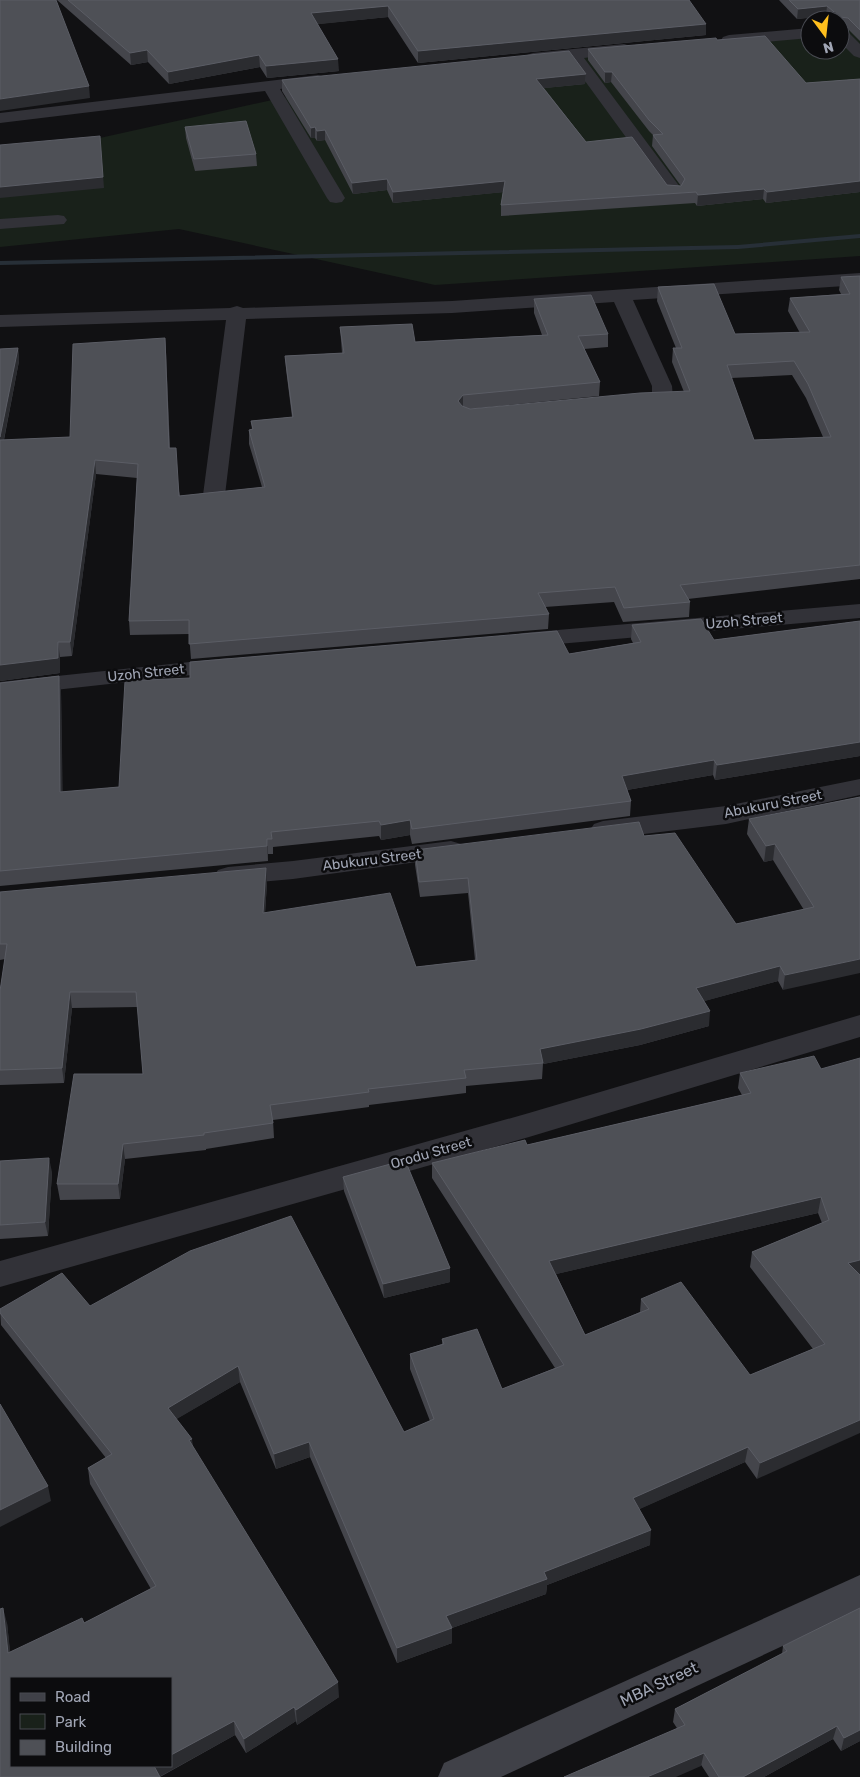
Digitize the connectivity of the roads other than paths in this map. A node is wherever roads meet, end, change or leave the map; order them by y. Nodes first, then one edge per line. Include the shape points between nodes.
1 (800, 34) edge
2 (850, 39) edge
3 (711, 41) edge
4 (642, 48) edge
5 (860, 53) edge
6 (573, 54) junction
7 (514, 60) edge
8 (338, 78) edge
9 (270, 85) junction
10 (0, 118) edge
11 (674, 191) edge
12 (336, 198) dead end
13 (58, 220) dead end
14 (0, 224) edge
15 (860, 278) edge
16 (621, 296) junction
17 (237, 312) junction
18 (0, 321) edge
19 (613, 403) edge
20 (214, 495) edge
21 (860, 611) edge
22 (501, 642) edge
23 (246, 664) edge
24 (0, 689) edge
25 (860, 787) edge
26 (578, 834) edge
27 (480, 846) edge
28 (205, 878) edge
29 (860, 1026) edge
30 (0, 1274) edge
31 (860, 1592) edge
32 (458, 1777) edge

1 - 3 street
2 - 5 street
4 - 6 street
6 - 7 street
6 - 11 street
8 - 9 street
9 - 10 street
9 - 12 street
13 - 14 street
15 - 16 street
16 - 17 street via 452,307
16 - 19 street via 662,386 663,398
17 - 18 street
17 - 20 street
21 - 22 street, Uzoh Street
23 - 24 street, Uzoh Street
25 - 26 street, Abukuru Street via 726,815
27 - 28 street, Abukuru Street
29 - 30 street, Orodu Street via 529,1125
31 - 32 street, MBA Street

